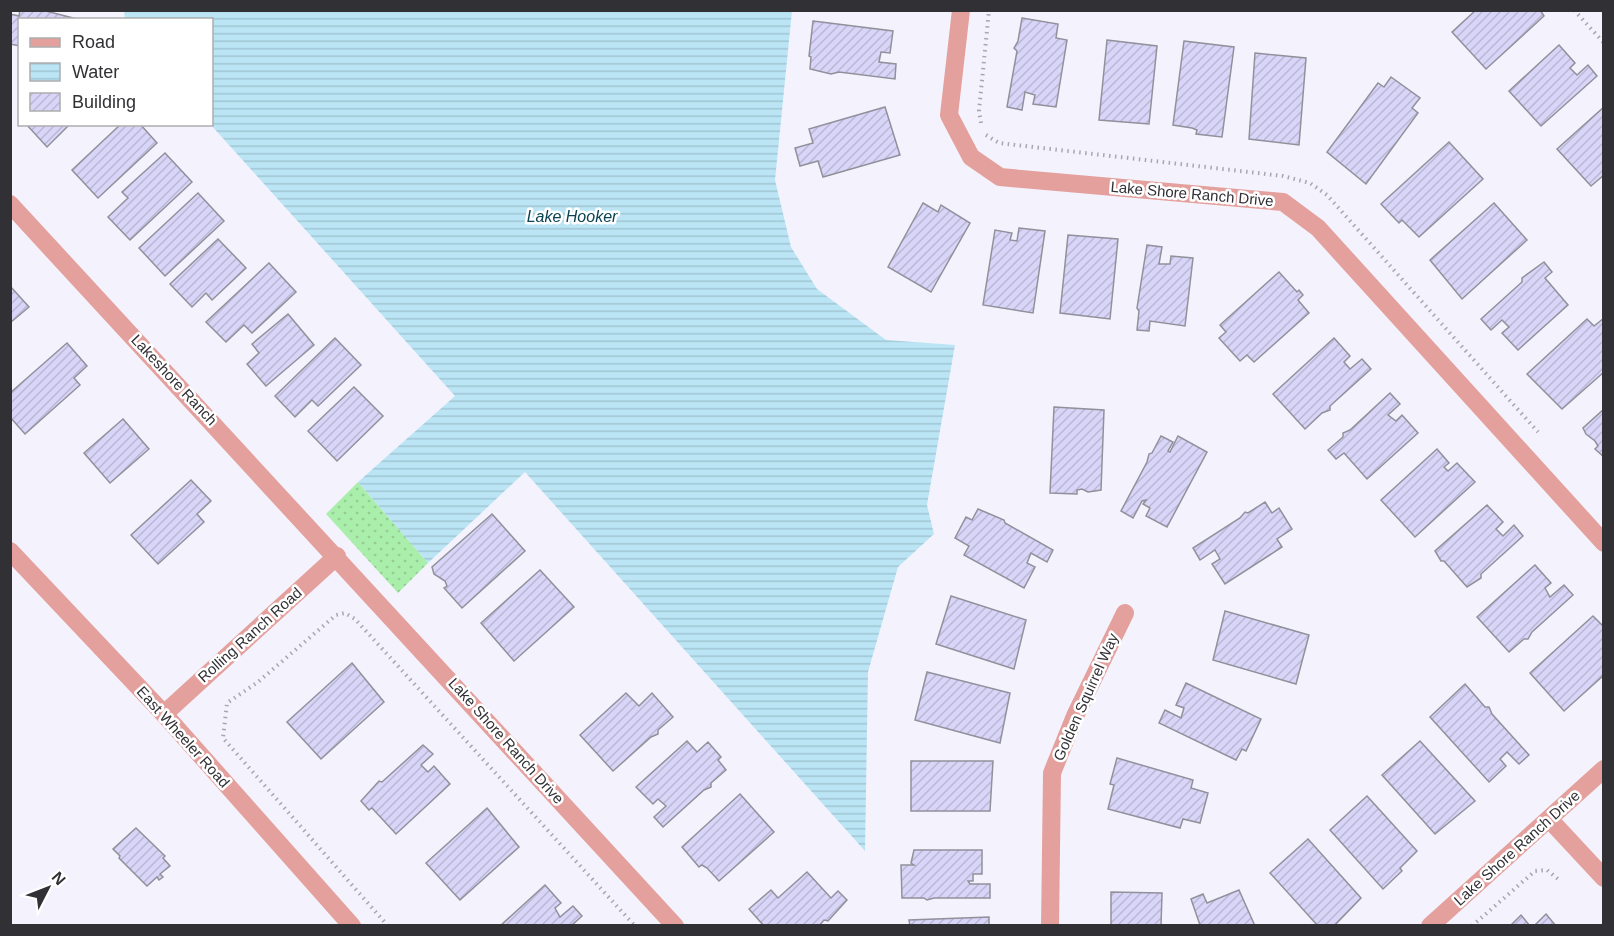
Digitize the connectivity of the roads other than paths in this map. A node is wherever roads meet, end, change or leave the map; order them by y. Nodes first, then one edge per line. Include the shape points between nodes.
1 (961, 10) edge
2 (10, 204) edge
3 (1604, 543) edge
4 (10, 551) edge
5 (337, 556) junction
6 (1125, 613) dead end
7 (164, 714) junction
8 (1604, 769) edge
9 (1550, 820) junction
10 (1604, 878) edge
11 (352, 926) edge
12 (675, 926) edge
13 (1050, 926) edge
14 (1430, 926) edge

1 - 3 street, Lake Shore Ranch Drive via 949,115 971,157 1000,177 1283,202 1318,228
2 - 5 street, Lakeshore Ranch
4 - 7 street, East Wheeler Road
5 - 7 street, Rolling Ranch Road
5 - 12 street, Lake Shore Ranch Drive
6 - 13 street, Golden Squirrel Way via 1052,773
7 - 11 street, East Wheeler Road
8 - 9 street, Lake Shore Ranch Drive
9 - 10 street
9 - 14 street, Lake Shore Ranch Drive

